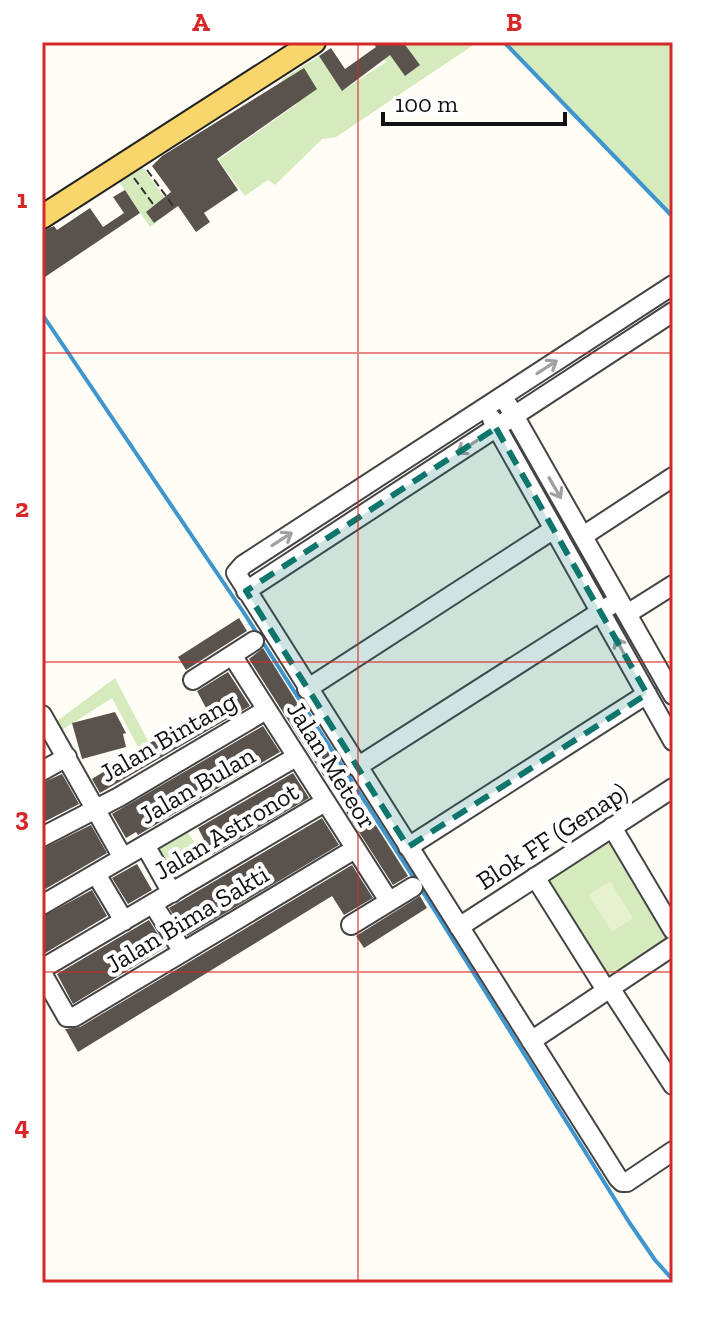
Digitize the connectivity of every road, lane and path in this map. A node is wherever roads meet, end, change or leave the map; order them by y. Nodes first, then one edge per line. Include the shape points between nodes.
1 (314, 42) edge
2 (131, 160) junction
3 (153, 204) dead end
4 (174, 207) dead end
5 (42, 217) edge
6 (671, 290) edge
7 (673, 312) edge
8 (503, 396) junction
9 (485, 407) junction
10 (514, 416) junction
11 (496, 428) junction
12 (673, 477) edge
13 (350, 495) junction
14 (362, 515) junction
15 (554, 529) junction
16 (583, 536) junction
17 (673, 585) edge
18 (246, 591) junction
19 (623, 607) junction
20 (600, 612) junction
21 (254, 641) dead end
22 (232, 655) junction
23 (193, 680) dead end
24 (307, 689) junction
25 (647, 694) junction
26 (673, 695) edge
27 (43, 708) edge
28 (266, 710) junction
29 (673, 741) edge
30 (67, 757) junction
31 (296, 757) junction
32 (357, 767) junction
33 (42, 771) edge
34 (673, 788) edge
35 (325, 802) junction
36 (96, 808) junction
37 (612, 827) junction
38 (42, 837) edge
39 (145, 845) junction
40 (408, 847) junction
41 (355, 849) junction
42 (123, 858) junction
43 (96, 874) junction
44 (535, 877) junction
45 (413, 887) dead end
46 (172, 893) junction
47 (389, 901) junction
48 (153, 904) junction
49 (42, 905) edge
50 (124, 921) junction
51 (351, 925) dead end
52 (459, 927) junction
53 (673, 930) edge
54 (673, 946) edge
55 (183, 952) junction
56 (608, 989) junction
57 (54, 995) joint
58 (531, 1041) junction
59 (667, 1061) edge
60 (673, 1085) edge
61 (673, 1151) edge

1 - 2 main road
2 - 3 path
2 - 4 path
2 - 5 main road
8 -> 6 street
7 - 10 street
8 - 9 street
8 - 10 street
9 - 11 street
9 - 13 street
10 - 11 street
10 -> 16 street
11 -> 14 street
11 - 15 street
12 - 16 street
13 - 14 street
18 -> 13 street via 236,575 238,568
14 - 18 street
15 - 20 street
15 - 24 street
16 - 19 street
17 - 19 street
18 - 24 street
19 - 20 street
19 - 26 street
25 -> 20 street
20 - 32 street
21 - 22 street
22 - 23 street
22 - 28 street, Jalan Meteor
24 - 32 street
25 - 29 street
25 - 40 street
27 - 30 street
28 - 31 street, Jalan Meteor
28 - 36 street, Jalan Bintang
30 - 33 street
30 - 36 street
31 - 35 street, Jalan Meteor
31 - 39 street, Jalan Bulan
32 - 40 street
34 - 37 street, Blok FF (Genap)
35 - 41 street, Jalan Meteor
35 - 46 street, Jalan Astronot
36 - 38 street, Jalan Bintang
36 - 42 street
37 - 44 street, Blok FF (Genap)
37 - 53 street
39 - 42 street, Jalan Bulan
39 - 46 street
40 - 52 street
41 - 47 street, Jalan Meteor
41 - 55 street, Jalan Bima Sakti
42 - 43 street, Jalan Bulan
43 - 49 street, Jalan Bulan
43 - 50 street
44 - 52 street, Blok FF (Genap)
44 - 56 street
45 - 47 street
46 - 48 street, Jalan Astronot
47 - 51 street
48 - 50 street, Jalan Astronot
48 - 55 street
50 - 57 street, Jalan Astronot via 44,968
52 - 58 street
54 - 56 street
55 - 57 street, Jalan Bima Sakti via 70,1018
56 - 58 street
56 - 59 street
58 - 61 street via 621,1181
59 - 60 street

